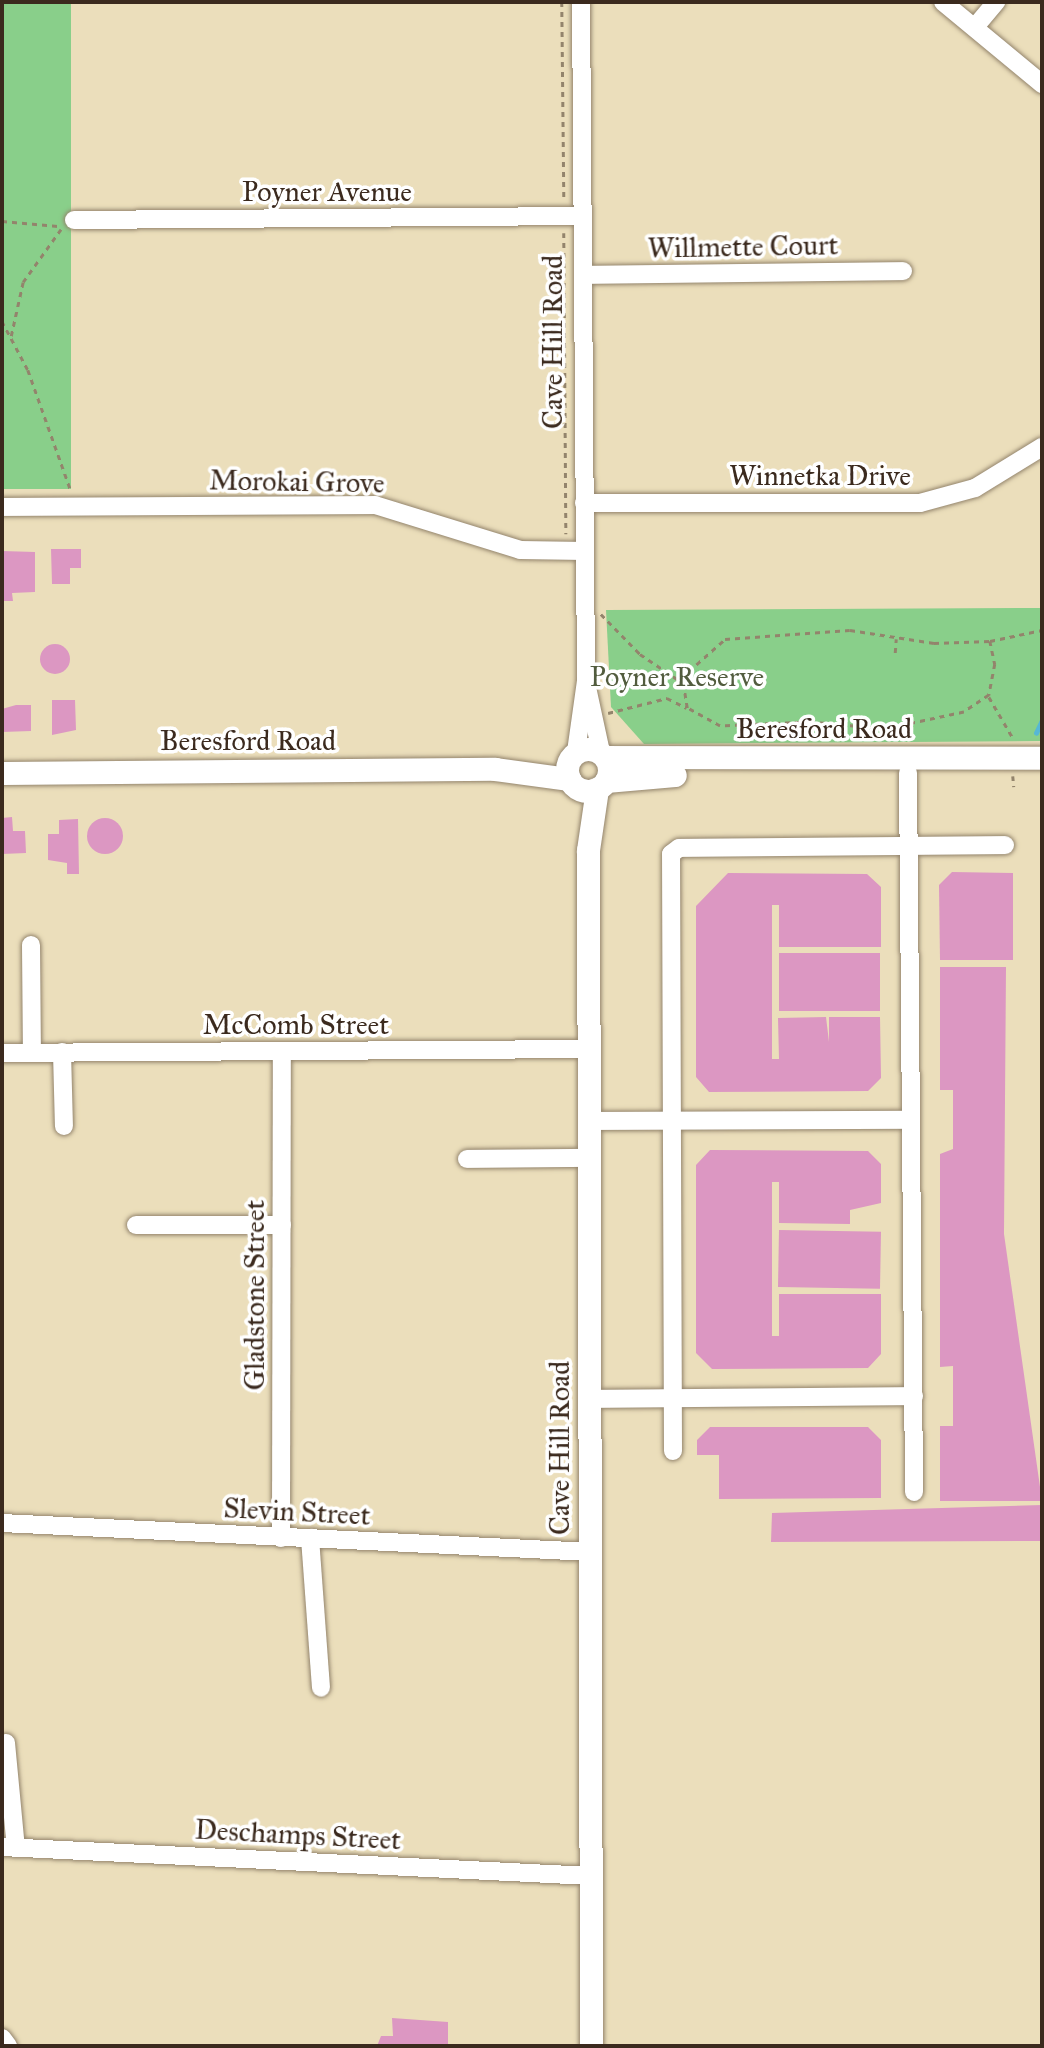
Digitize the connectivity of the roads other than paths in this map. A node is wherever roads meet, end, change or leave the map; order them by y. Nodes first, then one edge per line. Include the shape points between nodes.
1 (581, 2) edge
2 (943, 2) edge
3 (996, 2) edge
4 (975, 27) junction
5 (1042, 84) edge
6 (573, 216) junction
7 (69, 223) road end
8 (903, 271) dead end
9 (584, 275) junction
10 (1042, 447) edge
11 (584, 503) junction
12 (2, 507) edge
13 (584, 551) junction
14 (586, 681) junction
15 (603, 754) junction
16 (1042, 758) edge
17 (572, 768) junction
18 (2, 773) edge
19 (908, 773) junction
20 (1042, 773) edge
21 (602, 785) junction
22 (1004, 845) dead end
23 (909, 847) junction
24 (588, 850) junction
25 (31, 945) dead end
26 (590, 1049) junction
27 (62, 1052) junction
28 (282, 1052) junction
29 (2, 1053) edge
30 (32, 1053) junction
31 (911, 1120) junction
32 (590, 1121) junction
33 (670, 1121) junction
34 (64, 1126) dead end
35 (589, 1158) junction
36 (467, 1159) dead end
37 (136, 1225) dead end
38 (282, 1225) junction
39 (914, 1396) junction
40 (672, 1397) junction
41 (590, 1399) junction
42 (673, 1451) dead end
43 (914, 1492) dead end
44 (2, 1523) edge
45 (281, 1538) junction
46 (310, 1538) junction
47 (590, 1552) junction
48 (321, 1688) dead end
49 (6, 1743) dead end
50 (9, 1848) edge
51 (591, 1875) junction
52 (2, 2038) edge
53 (8, 2046) edge
54 (591, 2046) edge

1 - 6 street, Cave Hill Road
2 - 4 street
3 - 4 street
4 - 5 street
6 - 7 street, Poyner Avenue
6 - 9 street, Cave Hill Road
8 - 9 street, Willmette Court
9 - 11 street, Cave Hill Road
10 - 11 street, Winnetka Drive via 975,488 920,503
11 - 13 street, Cave Hill Road
12 - 13 street, Morokai Grove via 375,505 520,550
13 - 14 street, Cave Hill Road
14 - 15 street, Cave Hill Road
14 - 17 street, Cave Hill Road
15 - 16 main road, Beresford Road
15 - 17 main road, Beresford Road
15 - 21 main road, Cave Hill Road
17 - 18 main road, Beresford Road
17 - 21 main road, Beresford Road
17 - 24 main road, Cave Hill Road
19 - 20 main road, Beresford Road
19 - 21 main road, Beresford Road
19 - 23 street
21 - 24 main road, Cave Hill Road
22 - 23 street
23 - 31 street
23 - 33 street via 679,848 671,854
24 - 26 main road, Cave Hill Road
25 - 30 street
26 - 28 street, McComb Street
26 - 32 main road, Cave Hill Road
27 - 28 street, McComb Street
27 - 30 street, McComb Street
27 - 34 street
28 - 38 street, Gladstone Street
29 - 30 street, McComb Street
31 - 33 street
31 - 39 street
32 - 33 street
32 - 35 main road, Cave Hill Road
33 - 40 street
35 - 36 street
35 - 41 main road, Cave Hill Road
37 - 38 street
38 - 45 street, Gladstone Street
39 - 40 street
39 - 43 street
40 - 41 street
40 - 42 street
41 - 47 main road, Cave Hill Road
44 - 45 street, Slevin Street
45 - 46 street, Slevin Street
46 - 47 street, Slevin Street
46 - 48 street
47 - 51 main road, Cave Hill Road
49 - 50 street
50 - 51 street, Deschamps Street
51 - 54 main road, Cave Hill Road
52 - 53 street

